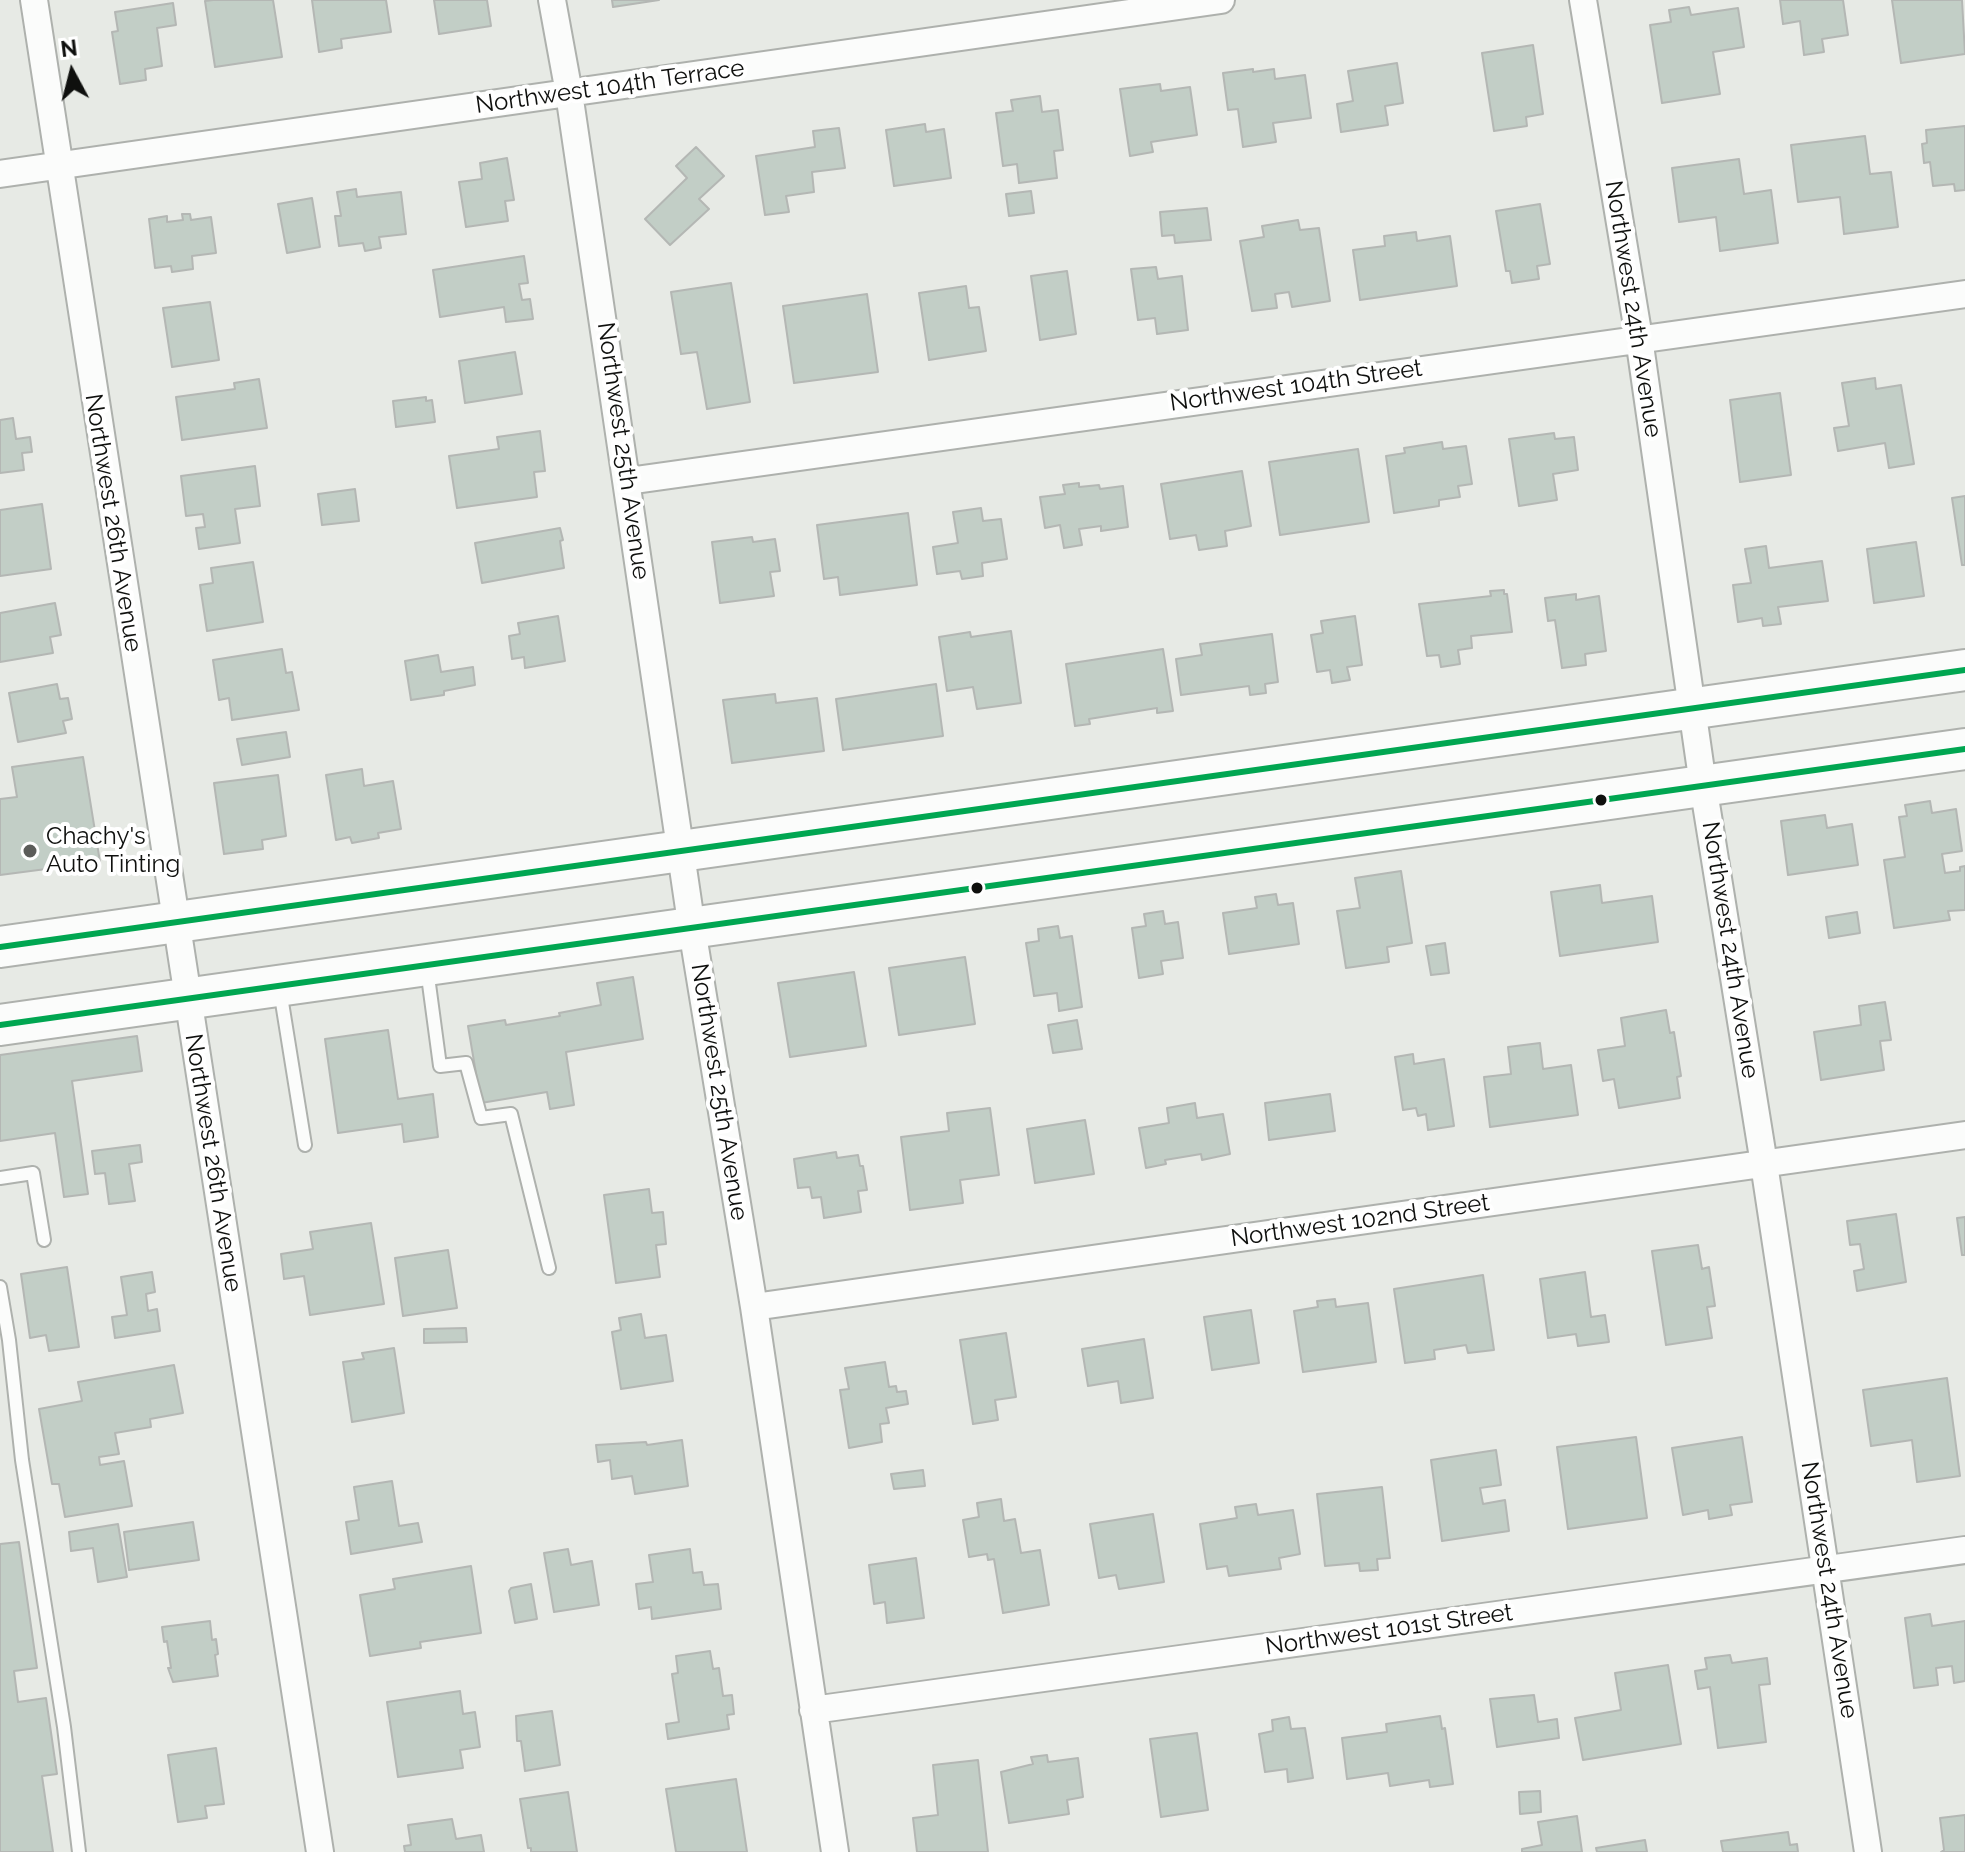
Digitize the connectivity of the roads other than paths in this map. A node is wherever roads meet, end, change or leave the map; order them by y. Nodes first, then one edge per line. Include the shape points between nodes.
1 (34, 0) edge
2 (552, 0) edge
3 (1221, 0) edge
4 (1583, 0) edge
5 (569, 93) junction
6 (58, 166) junction
7 (0, 174) edge
8 (1965, 294) edge
9 (1639, 338) junction
10 (628, 481) junction
11 (1965, 670) edge
12 (1693, 708) junction
13 (1965, 749) edge
14 (1703, 785) junction
15 (680, 849) junction
16 (175, 921) junction
17 (692, 929) junction
18 (0, 947) edge
19 (426, 966) junction
20 (279, 986) junction
21 (187, 999) junction
22 (0, 1025) edge
23 (1965, 1135) edge
24 (305, 1145) dead end
25 (1764, 1164) junction
26 (0, 1178) edge
27 (44, 1240) dead end
28 (549, 1268) dead end
29 (0, 1287) edge
30 (754, 1307) junction
31 (1965, 1550) edge
32 (1825, 1570) junction
33 (813, 1710) junction
34 (79, 1852) edge
35 (320, 1852) edge
36 (835, 1852) edge
37 (1868, 1852) edge

1 - 6 street, Northwest 26th Avenue
2 - 5 street, Northwest 25th Avenue
3 - 5 street, Northwest 104th Terrace
4 - 9 street, Northwest 24th Avenue
5 - 6 street, Northwest 104th Terrace
5 - 10 street, Northwest 25th Avenue
6 - 7 street, Northwest 104th Terrace
6 - 16 street, Northwest 26th Avenue
8 - 9 street, Northwest 104th Street
9 - 10 street, Northwest 104th Street
9 - 12 street, Northwest 24th Avenue
10 - 15 street, Northwest 25th Avenue
11 - 12 main road
12 - 14 street, Northwest 24th Avenue
12 - 15 main road
13 - 14 main road
14 - 17 main road
14 - 25 street, Northwest 24th Avenue
15 - 16 main road
15 - 17 street, Northwest 25th Avenue
16 - 18 main road
16 - 21 street, Northwest 26th Avenue
17 - 19 main road
17 - 30 street, Northwest 25th Avenue
19 - 20 main road
19 - 28 lane via 440,1066 466,1063 481,1118 511,1114
20 - 21 main road
20 - 24 lane
21 - 22 main road
21 - 35 street, Northwest 26th Avenue
23 - 25 street, Northwest 102nd Street
25 - 30 street, Northwest 102nd Street
25 - 32 street, Northwest 24th Avenue
26 - 27 lane via 33,1173
29 - 34 lane
30 - 33 street, Northwest 25th Avenue
31 - 32 street, Northwest 101st Street
32 - 33 street, Northwest 101st Street
32 - 37 street, Northwest 24th Avenue
33 - 36 street, Northwest 25th Avenue

